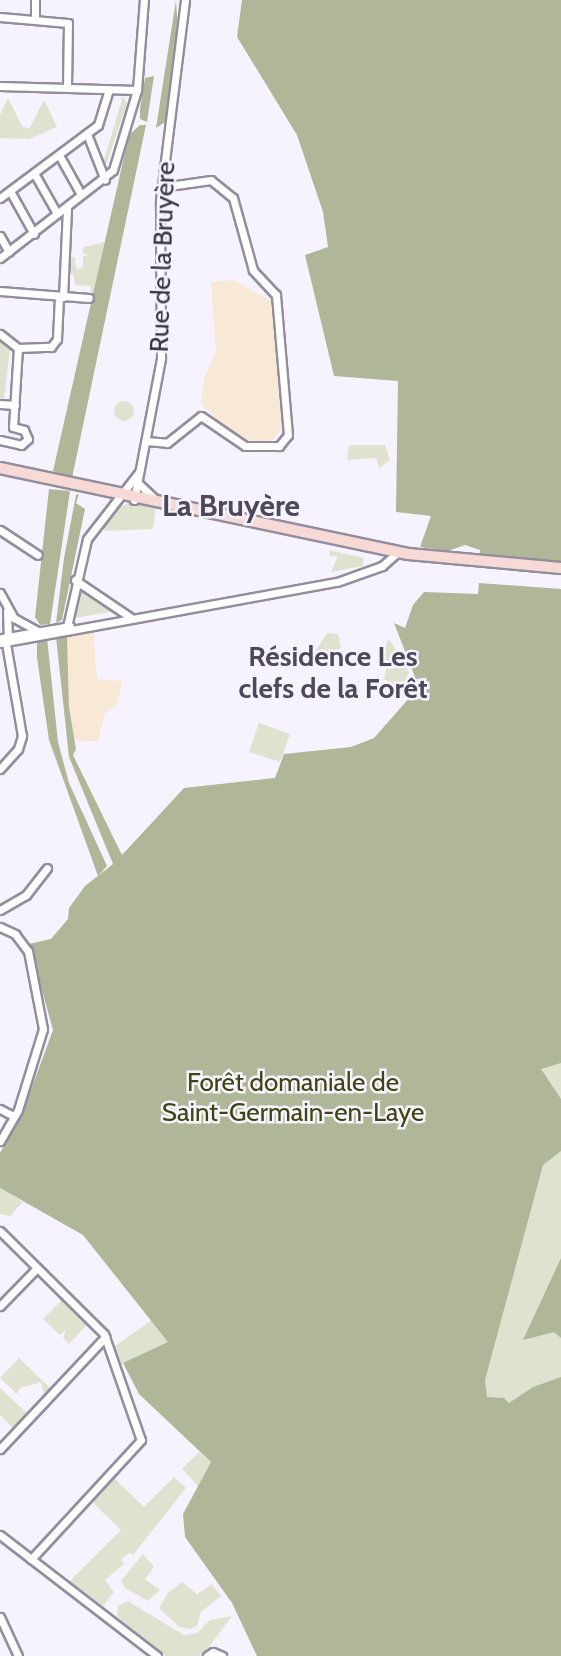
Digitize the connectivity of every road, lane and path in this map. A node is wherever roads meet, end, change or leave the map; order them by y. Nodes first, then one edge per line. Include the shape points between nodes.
1 (35, 0) edge
2 (144, 0) edge
3 (185, 0) edge
4 (0, 17) edge
5 (34, 19) junction
6 (0, 86) edge
7 (67, 88) junction
8 (109, 90) junction
9 (136, 90) junction
10 (87, 134) junction
11 (58, 155) junction
12 (34, 173) junction
13 (105, 180) junction
14 (161, 187) junction
15 (10, 191) junction
16 (79, 191) dead end
17 (0, 198) edge
18 (66, 209) junction
19 (55, 210) dead end
20 (34, 234) junction
21 (0, 236) edge
22 (9, 252) junction
23 (0, 258) edge
24 (0, 291) edge
25 (61, 296) junction
26 (89, 298) dead end
27 (0, 334) edge
28 (18, 348) junction
29 (0, 404) edge
30 (15, 405) junction
31 (13, 427) junction
32 (0, 440) edge
33 (146, 441) junction
34 (11, 443) junction
35 (0, 468) edge
36 (17, 471) junction
37 (137, 478) junction
38 (127, 496) junction
39 (156, 499) junction
40 (0, 530) edge
41 (38, 555) dead end
42 (394, 555) junction
43 (561, 571) edge
44 (75, 580) junction
45 (0, 593) edge
46 (8, 610) junction
47 (130, 617) junction
48 (66, 629) junction
49 (38, 631) junction
50 (4, 640) edge
51 (0, 769) edge
52 (47, 868) dead end
53 (0, 910) edge
54 (0, 927) edge
55 (0, 1109) edge
56 (14, 1116) junction
57 (0, 1141) edge
58 (0, 1231) edge
59 (37, 1268) junction
60 (0, 1306) edge
61 (105, 1337) junction
62 (0, 1449) edge
63 (0, 1535) edge
64 (31, 1559) junction
65 (0, 1617) edge
66 (18, 1656) edge
67 (157, 1656) edge
68 (207, 1656) edge
69 (222, 1656) edge

1 - 5 street
2 - 9 street
3 - 14 street, Rue de la Bruyère
4 - 5 street
5 - 7 street via 69,25
6 - 7 street
7 - 8 street
8 - 9 street
8 - 10 street via 100,122
9 - 13 street via 115,168
10 - 11 street
10 - 13 street
11 - 12 street
11 - 16 street
12 - 15 street
12 - 19 street
13 - 18 street
14 - 33 street, Rue de la Bruyère via 161,358
14 - 33 street via 211,180 233,198 252,267 276,295 286,441 275,446 245,446 201,416 164,444
15 - 17 street
15 - 20 street
18 - 20 street
18 - 25 street
20 - 22 street
21 - 22 street
22 - 23 street
24 - 25 street
25 - 26 street
25 - 28 street via 54,345
27 - 28 street
28 - 30 street
29 - 30 street
30 - 31 street
31 - 34 street
31 - 34 street via 28,437 23,445
32 - 34 street
33 - 37 street, Rue de la Bruyère
35 - 36 main road
36 - 38 main road
36 - 38 main road via 45,482
37 - 38 street, Rue de la Bruyère
37 - 38 street, Rue de la Bruyère
37 - 39 street
38 - 39 main road
38 - 42 main road
38 - 44 street, Rue de la Bruyère via 87,539
39 - 42 main road
40 - 41 street
42 - 43 main road via 491,570
42 - 47 street via 337,582
44 - 47 street
44 - 48 street, Rue de la Bruyère
45 - 46 street
46 - 49 street via 20,624
46 - 50 street
47 - 48 street
48 - 49 street
48 - 50 street
49 - 50 street
50 - 51 street via 22,736 18,749
52 - 53 street via 26,895
54 - 56 street via 15,934 28,951 42,1013 41,1044
55 - 56 street
56 - 57 street
58 - 59 street
59 - 60 street
59 - 61 street
61 - 62 street
61 - 64 street via 141,1440
63 - 64 street
64 - 67 street
65 - 66 street
68 - 69 street via 213,1652

